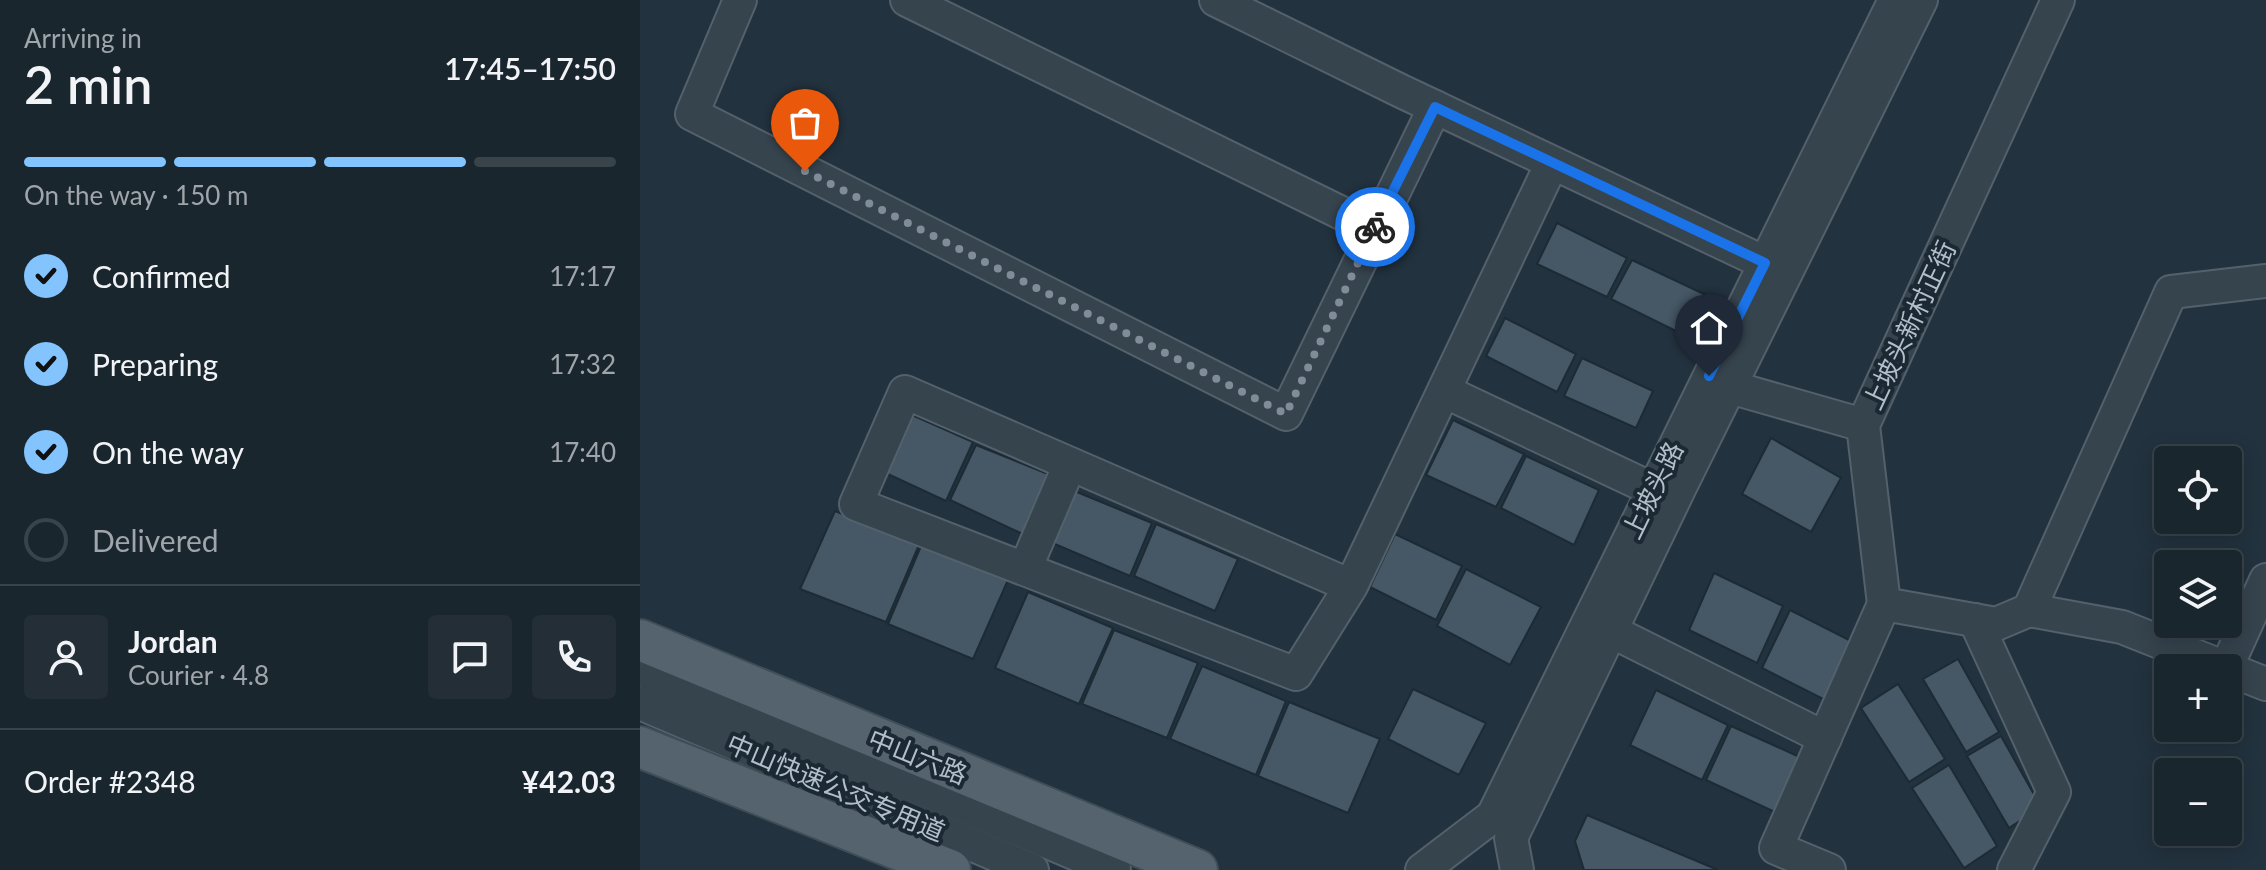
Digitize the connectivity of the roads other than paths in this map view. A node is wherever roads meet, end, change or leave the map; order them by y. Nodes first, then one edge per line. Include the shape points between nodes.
1 (740, 0) edge
2 (907, 0) edge
3 (1895, 0) edge
4 (1921, 0) edge
5 (2058, 0) edge
6 (1237, 5) edge
7 (1435, 107) junction
8 (1552, 163) junction
9 (1374, 229) junction
10 (1765, 263) junction
11 (2266, 281) edge
12 (1730, 387) junction
13 (1444, 391) junction
14 (1863, 425) junction
15 (1070, 464) junction
16 (1652, 489) junction
17 (1025, 569) junction
18 (2266, 580) edge
19 (1351, 586) junction
20 (1884, 604) junction
21 (2029, 610) junction
22 (1985, 622) junction
23 (1611, 631) junction
24 (640, 640) edge
25 (2195, 654) edge
26 (2232, 654) edge
27 (640, 669) edge
28 (2242, 673) edge
29 (2266, 684) edge
30 (640, 703) edge
31 (1825, 738) junction
32 (640, 747) edge
33 (950, 870) edge
34 (1032, 870) edge
35 (1114, 870) edge
36 (1197, 870) edge
37 (1422, 870) edge
38 (1517, 870) edge
39 (1829, 870) edge
40 (2014, 870) edge

1 - 9 street via 692,114 1286,414
2 - 9 street
3 - 10 street, 上坡头路
4 - 12 street, 上坡头路
5 - 14 street, 上坡头新村正街
6 - 7 street
7 - 8 street
7 - 9 street
8 - 10 street
8 - 13 street
10 - 16 street, 上坡头路
11 - 21 street via 2171,292
12 - 14 street
12 - 23 street, 上坡头路
13 - 16 street
13 - 19 street
14 - 20 street, 上坡头新村正街
15 - 17 street
15 - 17 street via 905,392 856,504
15 - 19 street
16 - 37 street, 上坡头路 via 1493,816
17 - 19 street via 1296,674
18 - 26 street
20 - 22 street
20 - 31 street
21 - 22 street
21 - 25 street via 2122,627
22 - 40 street via 2054,792
23 - 31 street
23 - 38 street, 上坡头路 via 1511,838
24 - 36 main road, 中山六路
27 - 35 street, 中山快速公交专用道
28 - 29 street
30 - 34 street, 中山快速公交专用道
31 - 39 street via 1776,848
32 - 33 main road

